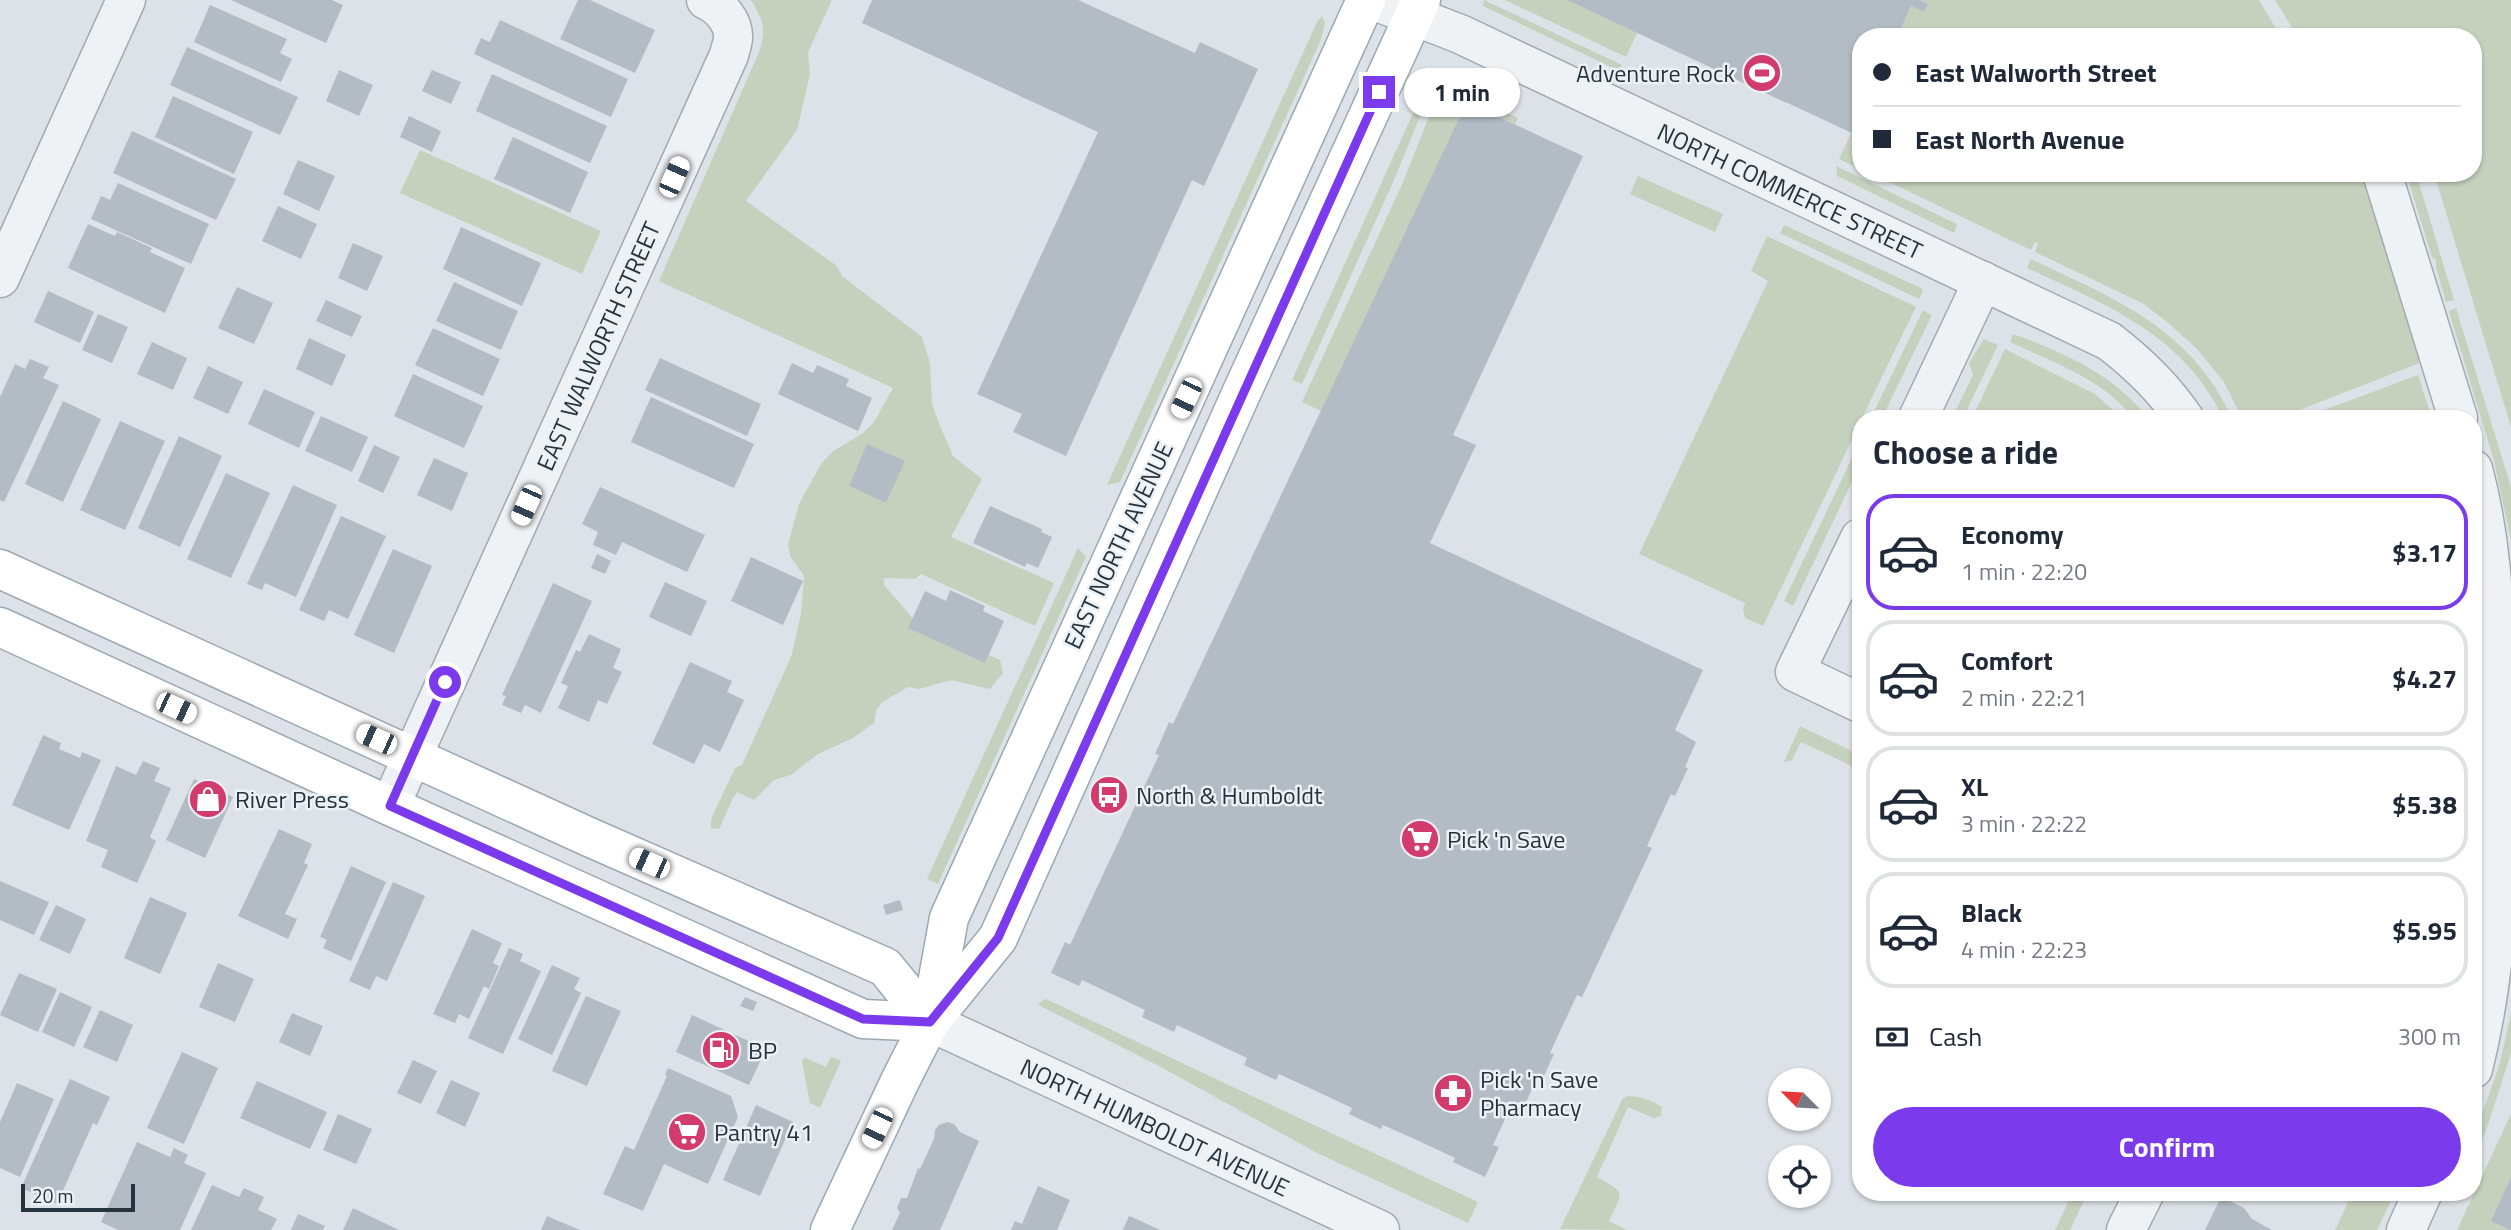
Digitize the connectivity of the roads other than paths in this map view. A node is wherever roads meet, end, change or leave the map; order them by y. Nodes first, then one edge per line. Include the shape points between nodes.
1 (1369, 0) edge
2 (709, 1) edge
3 (118, 3) edge
4 (1417, 8) edge
5 (2385, 182) edge
6 (0, 278) edge
7 (1983, 281) junction
8 (1196, 375) junction
9 (1240, 396) junction
10 (1921, 410) edge
11 (2179, 410) edge
12 (2456, 410) edge
13 (2482, 503) edge
14 (1852, 554) edge
15 (0, 569) edge
16 (0, 626) edge
17 (1852, 699) edge
18 (412, 755) junction
19 (390, 806) junction
20 (930, 1022) junction
21 (2482, 1027) edge
22 (2140, 1201) edge
23 (2419, 1201) edge
24 (830, 1230) edge
25 (1380, 1230) edge
26 (2126, 1230) edge
27 (2406, 1230) edge

1 - 4 street, NORTH COMMERCE STREET
1 - 8 main road, EAST NORTH AVENUE
2 - 18 street, EAST WALWORTH STREET via 729,20 733,37 729,55
3 - 6 street
4 - 7 street, NORTH COMMERCE STREET via 1460,34
4 - 9 main road, EAST NORTH AVENUE
5 - 12 street
7 - 10 street
7 - 11 street, NORTH COMMERCE STREET via 2109,341 2140,365
8 - 9 main road
8 - 20 main road, EAST NORTH AVENUE via 949,918
9 - 20 main road, EAST NORTH AVENUE via 998,938
13 - 21 street via 2491,559 2501,852 2492,981
14 - 17 street via 1795,672
15 - 18 main road
16 - 19 main road
18 - 19 street, EAST WALWORTH STREET
18 - 20 main road via 885,967
19 - 20 main road via 863,1019
20 - 24 main road, EAST NORTH AVENUE
20 - 25 street, NORTH HUMBOLDT AVENUE
22 - 26 street
23 - 27 street

